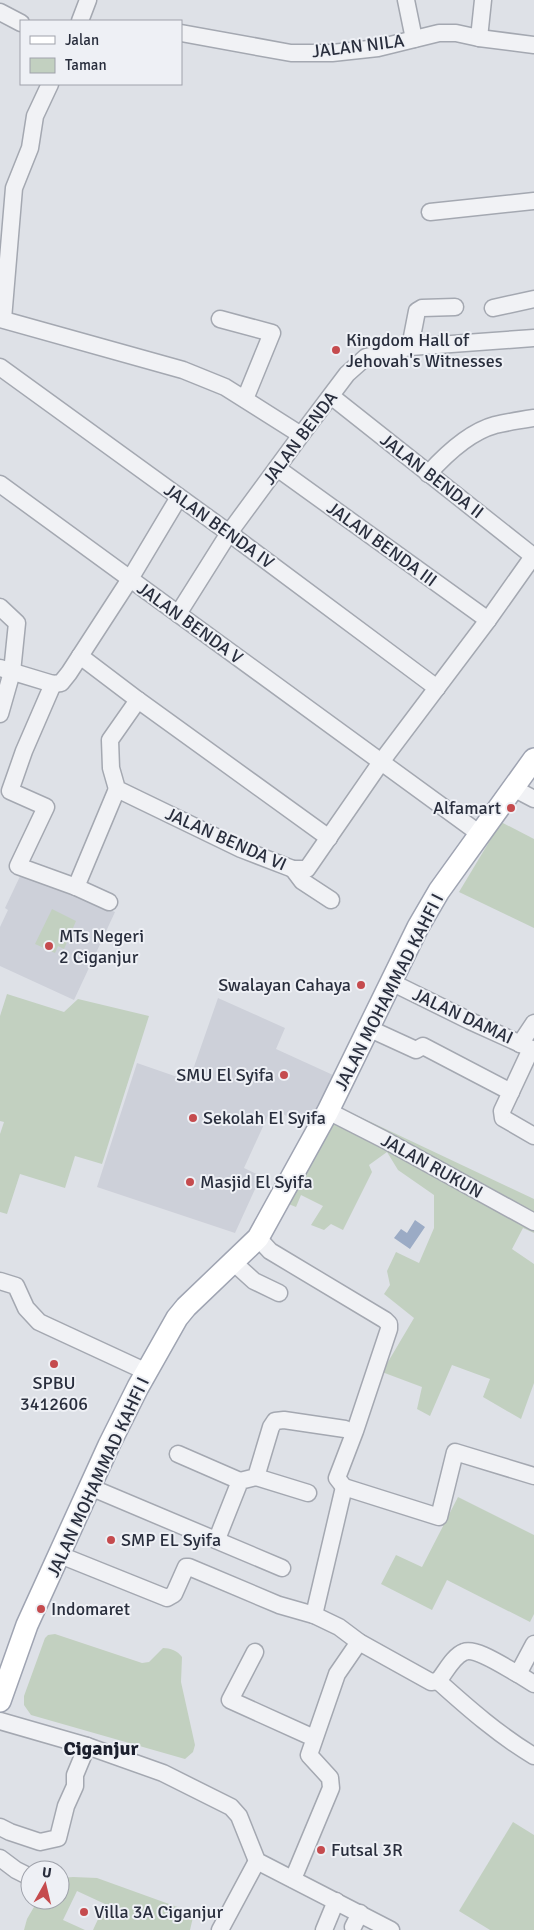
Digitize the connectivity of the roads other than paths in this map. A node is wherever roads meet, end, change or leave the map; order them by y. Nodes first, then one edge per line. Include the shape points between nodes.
1 (88, 0) edge
2 (406, 0) edge
3 (483, 0) edge
4 (0, 12) edge
5 (80, 20) edge
6 (20, 22) edge
7 (182, 33) edge
8 (479, 38) junction
9 (414, 40) junction
10 (534, 45) edge
11 (50, 85) edge
12 (534, 201) edge
13 (430, 212) dead end
14 (4, 243) edge
15 (534, 299) edge
16 (455, 307) dead end
17 (493, 308) dead end
18 (2, 319) edge
19 (220, 319) dead end
20 (534, 338) edge
21 (410, 347) junction
22 (0, 367) edge
23 (331, 396) junction
24 (246, 399) junction
25 (534, 418) edge
26 (301, 435) junction
27 (277, 468) junction
28 (428, 474) junction
29 (0, 484) edge
30 (179, 497) junction
31 (229, 533) junction
32 (534, 556) edge
33 (130, 579) junction
34 (0, 607) edge
35 (178, 614) junction
36 (488, 620) junction
37 (80, 656) junction
38 (6, 670) edge
39 (53, 684) junction
40 (437, 688) junction
41 (138, 700) junction
42 (0, 714) edge
43 (534, 759) edge
44 (381, 762) junction
45 (513, 788) junction
46 (117, 789) junction
47 (534, 799) edge
48 (480, 834) junction
49 (329, 838) junction
50 (293, 869) junction
51 (76, 888) junction
52 (331, 900) dead end
53 (109, 902) dead end
54 (391, 982) junction
55 (534, 1023) edge
56 (368, 1028) junction
57 (528, 1048) edge
58 (511, 1092) junction
59 (328, 1112) junction
60 (534, 1136) edge
61 (534, 1222) edge
62 (258, 1238) junction
63 (233, 1262) junction
64 (0, 1281) edge
65 (279, 1293) dead end
66 (147, 1372) junction
67 (345, 1429) dead end
68 (178, 1454) dead end
69 (534, 1476) edge
70 (248, 1479) junction
71 (90, 1487) junction
72 (344, 1487) junction
73 (308, 1493) dead end
74 (217, 1539) junction
75 (60, 1555) junction
76 (282, 1568) dead end
77 (314, 1615) junction
78 (359, 1642) junction
79 (534, 1644) edge
80 (256, 1652) dead end
81 (518, 1674) junction
82 (438, 1682) junction
83 (534, 1684) edge
84 (0, 1702) edge
85 (0, 1721) edge
86 (314, 1738) junction
87 (87, 1746) junction
88 (533, 1762) edge
89 (0, 1827) edge
90 (0, 1858) edge
91 (257, 1862) junction
92 (20, 1872) edge
93 (293, 1879) junction
94 (336, 1901) junction
95 (220, 1930) edge
96 (324, 1930) edge
97 (391, 1930) edge

1 - 5 street
2 - 9 street
3 - 8 street
4 - 6 street
7 - 9 street, JALAN NILA via 291,53 342,52
8 - 9 street, JALAN NILA via 439,33
8 - 10 street, JALAN NILA
11 - 14 street via 35,116 30,148 14,188
12 - 13 street
14 - 18 street
15 - 17 street
16 - 21 street via 417,311
18 - 24 street via 183,370
19 - 24 street via 272,333
20 - 21 street, JALAN BENDA
21 - 23 street, JALAN BENDA via 366,357 347,374
22 - 30 street, JALAN BENDA IV
23 - 26 street, JALAN BENDA
23 - 28 street, JALAN BENDA II
24 - 26 street
25 - 28 street via 493,426 467,439
26 - 27 street, JALAN BENDA
27 - 31 street, JALAN BENDA
27 - 36 street, JALAN BENDA III
28 - 32 street, JALAN BENDA II
29 - 33 street, JALAN BENDA V
30 - 31 street, JALAN BENDA IV
30 - 33 street
31 - 35 street, JALAN BENDA
31 - 40 street, JALAN BENDA IV
32 - 36 street
33 - 35 street, JALAN BENDA V
33 - 37 street
34 - 38 street via 17,623
35 - 44 street, JALAN BENDA V
36 - 40 street
37 - 39 street via 61,683
37 - 41 street
38 - 39 street
38 - 42 street
39 - 51 street via 10,791 46,806 18,866
40 - 44 street
41 - 46 street via 110,740 111,768
41 - 49 street
43 - 45 main road, JALAN MOHAMMAD KAHFI I
44 - 48 street
44 - 49 street, JALAN BENDA VI
45 - 47 street
45 - 48 main road, JALAN MOHAMMAD KAHFI I
46 - 50 street, JALAN BENDA VI via 241,849
46 - 51 street
48 - 54 main road, JALAN MOHAMMAD KAHFI I via 439,891
49 - 50 street, JALAN BENDA VI via 307,870
50 - 52 street via 302,881
51 - 53 street
54 - 56 main road, JALAN MOHAMMAD KAHFI I
54 - 57 street, JALAN DAMAI
55 - 57 street
56 - 58 street via 416,1050 423,1046
56 - 59 main road, JALAN MOHAMMAD KAHFI I
57 - 58 street
58 - 60 street via 502,1111 503,1118
59 - 61 street, JALAN RUKUN
59 - 62 main road, JALAN MOHAMMAD KAHFI I
62 - 63 main road, JALAN MOHAMMAD KAHFI I
62 - 72 street via 270,1252 389,1324 337,1478
63 - 65 street via 254,1281
63 - 66 main road, JALAN MOHAMMAD KAHFI I via 186,1307
64 - 66 street via 16,1286 26,1308 38,1322
66 - 71 main road, JALAN MOHAMMAD KAHFI I
67 - 70 street via 275,1421
68 - 70 street
69 - 72 street via 455,1452 439,1517
70 - 73 street
70 - 74 street
71 - 74 street
71 - 75 main road, JALAN MOHAMMAD KAHFI I
72 - 77 street
74 - 76 street
75 - 77 street via 167,1598 174,1594 183,1570 189,1566 279,1605
75 - 84 main road, JALAN MOHAMMAD KAHFI I via 28,1625
77 - 78 street
78 - 82 street via 431,1682
78 - 86 street via 337,1674
79 - 81 street
80 - 86 street via 230,1700
81 - 82 street via 475,1652 464,1652
81 - 83 street
82 - 88 street via 521,1748
85 - 87 street
86 - 93 street via 309,1755 330,1778 331,1788
87 - 89 street via 74,1775 75,1786 58,1838 40,1842
87 - 91 street via 163,1773 230,1807 239,1816
90 - 92 street
91 - 93 street
91 - 95 street
93 - 94 street
94 - 96 street
94 - 97 street via 356,1920

